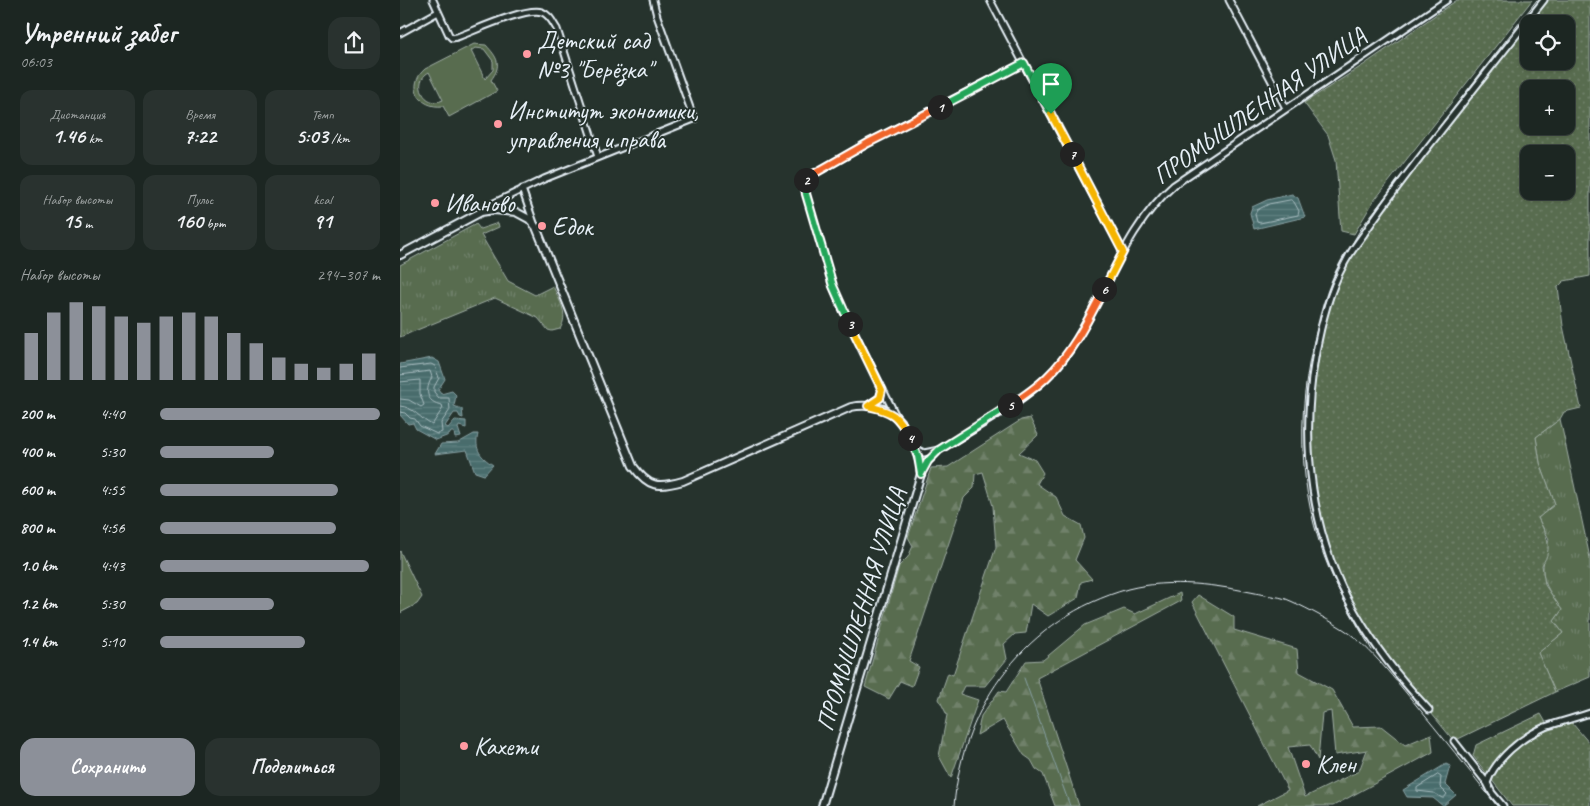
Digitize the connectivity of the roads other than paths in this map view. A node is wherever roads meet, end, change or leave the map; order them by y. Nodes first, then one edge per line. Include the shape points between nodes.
1 (433, 0) edge
2 (653, 0) edge
3 (990, 0) edge
4 (1229, 0) edge
5 (1447, 0) edge
6 (1544, 0) edge
7 (438, 12) junction
8 (400, 33) edge
9 (1024, 63) junction
10 (1286, 108) junction
11 (598, 158) junction
12 (522, 188) junction
13 (481, 212) junction
14 (534, 224) junction
15 (1123, 252) junction
16 (400, 255) edge
17 (882, 390) junction
18 (868, 406) junction
19 (897, 417) junction
20 (916, 449) junction
21 (939, 450) junction
22 (921, 474) junction
23 (1428, 710) dead end
24 (1590, 713) edge
25 (1454, 741) dead end
26 (1487, 783) junction
27 (822, 806) edge
28 (1503, 806) edge

1 - 7 street
2 - 11 street via 694,119
3 - 9 street
4 - 10 street
5 - 10 street, ПРОМЫШЛЕННАЯ УЛИЦА
6 - 23 street via 1392,193 1343,265 1318,341 1310,384 1308,440 1316,509 1331,561 1372,641
7 - 8 street
7 - 11 street via 452,38 520,14 542,12 550,18 557,29
9 - 15 street
9 - 17 street via 868,143 806,179 806,194 833,286
10 - 15 street, ПРОМЫШЛЕННАЯ УЛИЦА via 1168,190 1149,210
11 - 12 street
12 - 13 street
12 - 14 street
13 - 14 street via 516,212
13 - 16 street
14 - 18 street via 633,466 648,482 666,485 682,480 851,407
15 - 21 street, ПРОМЫШЛЕННАЯ УЛИЦА via 1082,330 1054,370 1031,391
17 - 18 street via 880,398
17 - 19 street
18 - 19 street
19 - 20 street, ПРОМЫШЛЕННАЯ УЛИЦА
20 - 21 street via 924,453
20 - 22 street, ПРОМЫШЛЕННАЯ УЛИЦА
21 - 22 street, ПРОМЫШЛЕННАЯ УЛИЦА
22 - 27 street, ПРОМЫШЛЕННАЯ УЛИЦА
24 - 26 street via 1545,728 1527,738 1496,764
25 - 26 street
26 - 28 street

